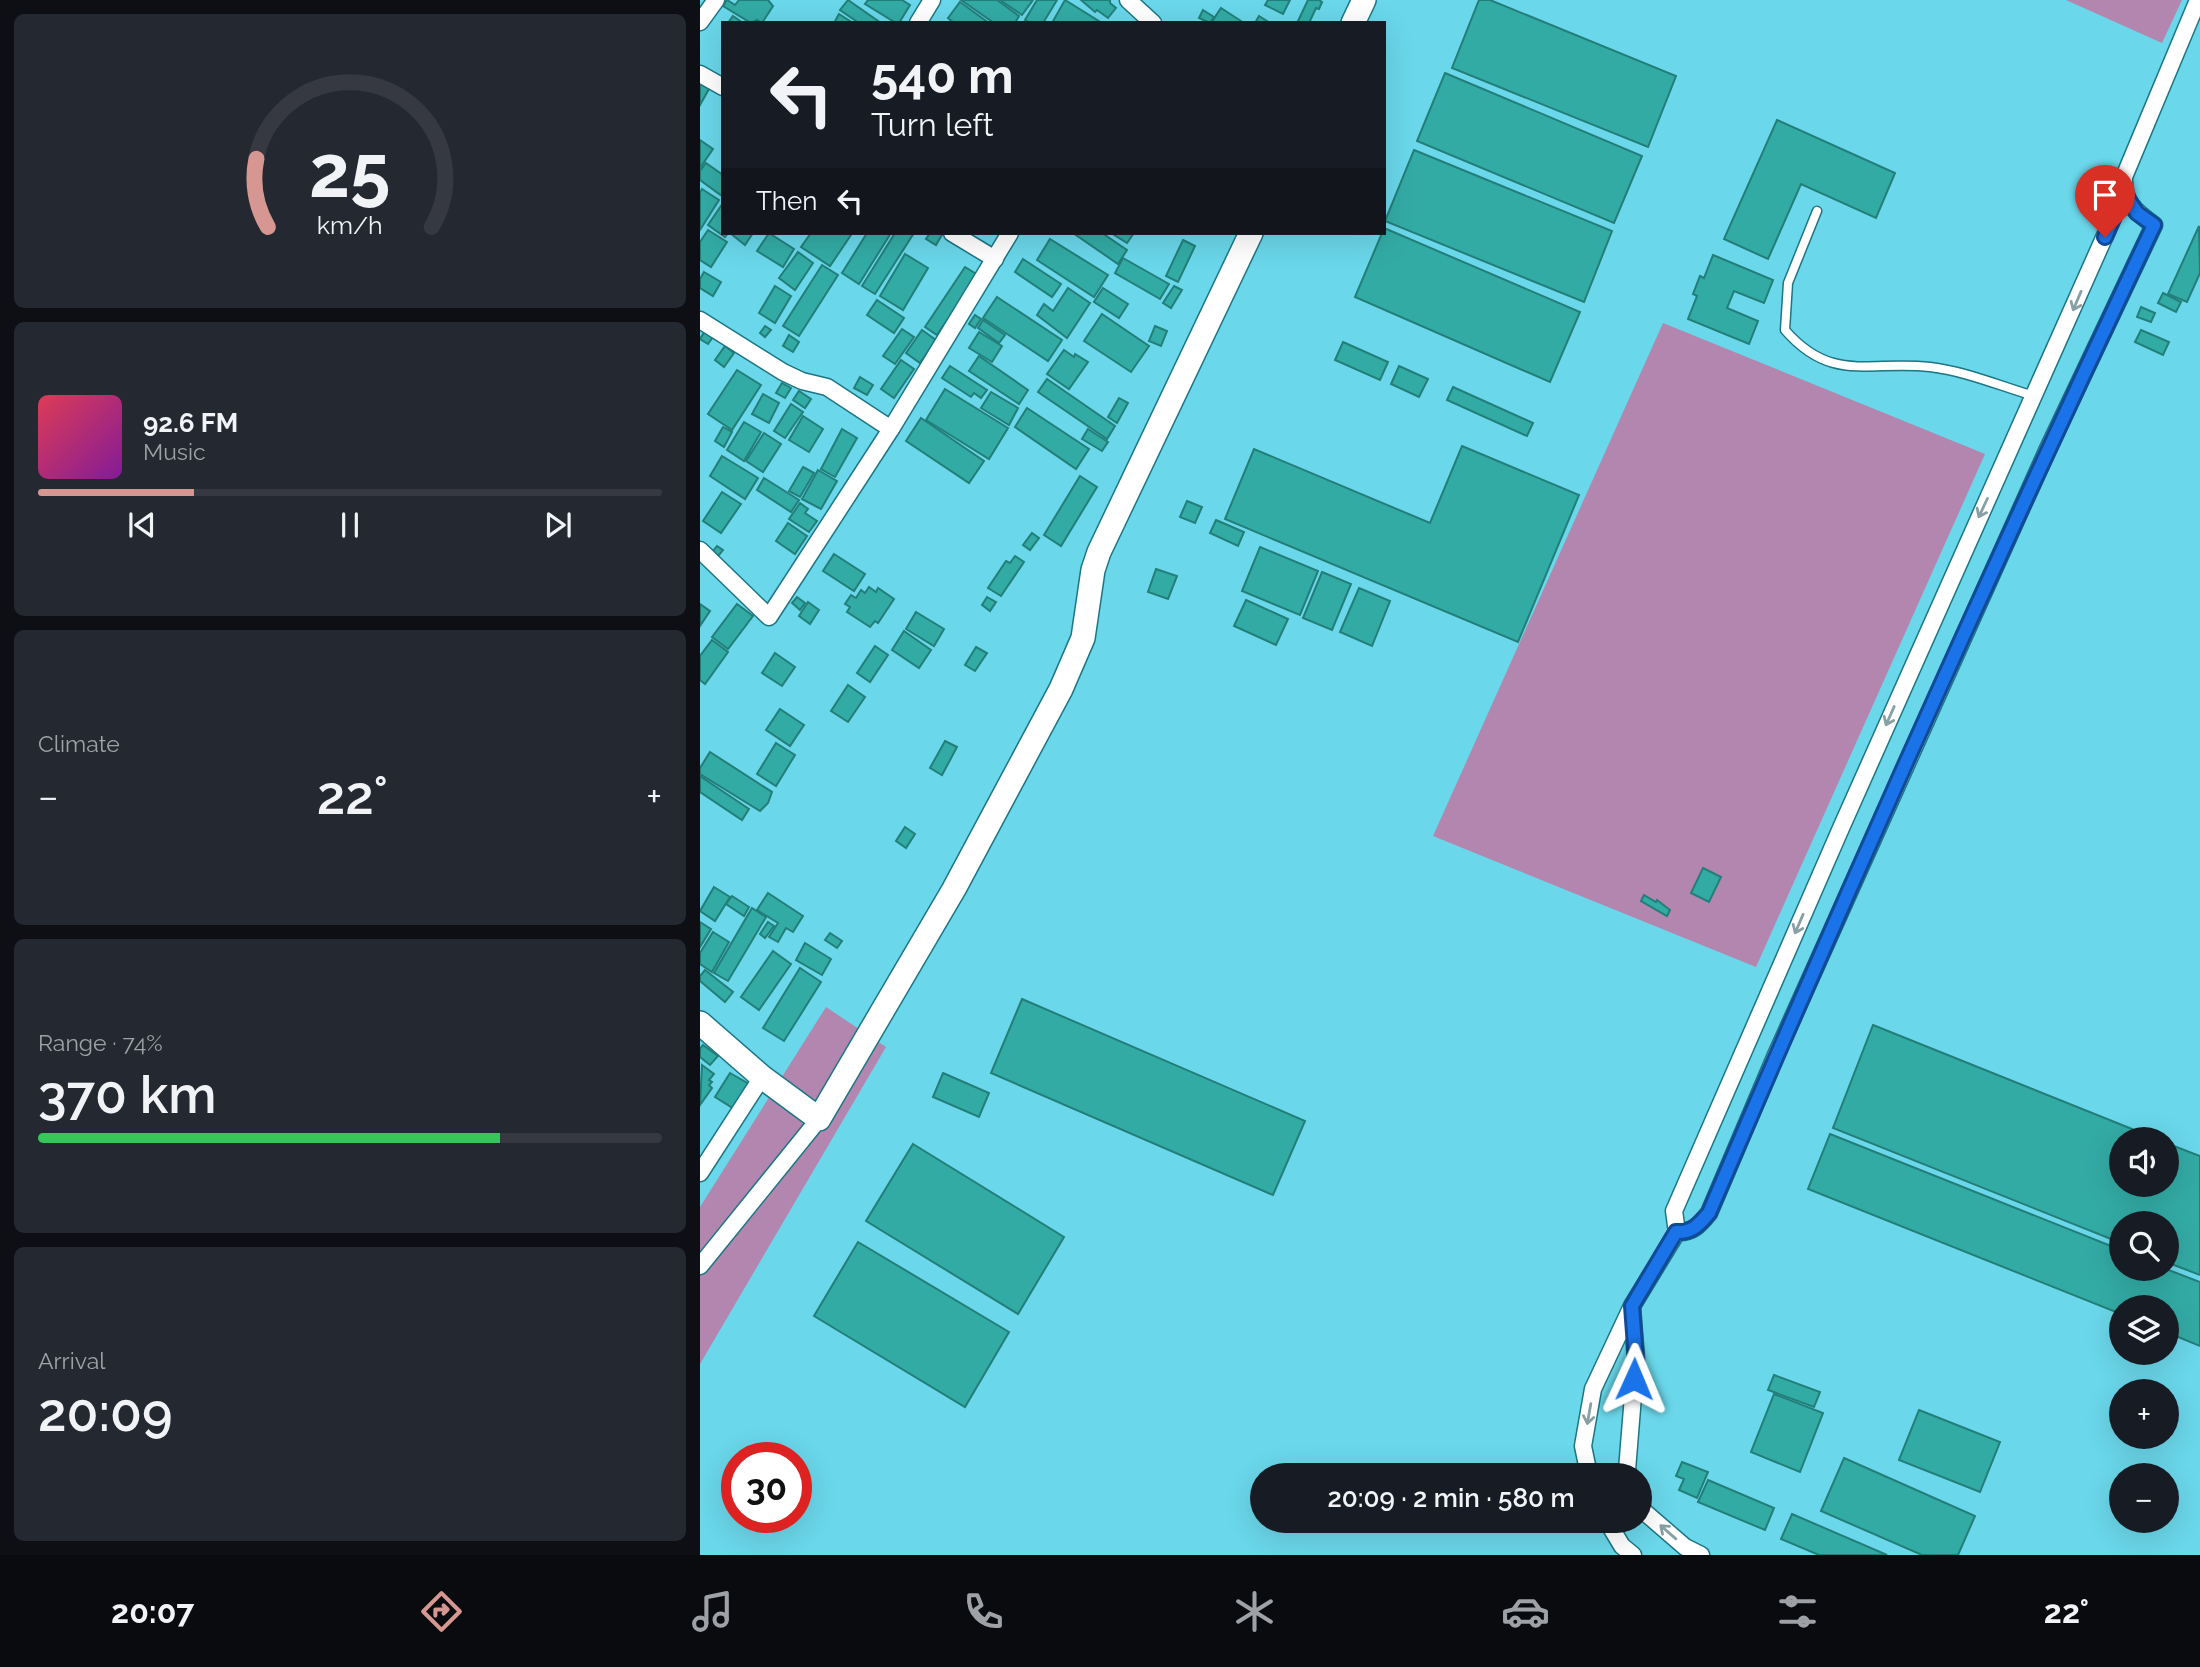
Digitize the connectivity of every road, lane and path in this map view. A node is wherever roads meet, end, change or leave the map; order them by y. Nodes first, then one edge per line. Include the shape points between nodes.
1 (716, 0) edge
2 (932, 0) edge
3 (1364, 0) edge
4 (2198, 0) edge
5 (1132, 7) edge
6 (919, 21) edge
7 (1150, 21) edge
8 (1354, 21) edge
9 (700, 22) edge
10 (700, 74) edge
11 (721, 85) edge
12 (2124, 193) junction
13 (1817, 211) dead end
14 (955, 235) edge
15 (1009, 235) edge
16 (1250, 235) edge
17 (995, 259) junction
18 (700, 320) edge
19 (2034, 396) junction
20 (891, 429) junction
21 (700, 550) edge
22 (700, 1023) edge
23 (762, 1077) junction
24 (819, 1119) junction
25 (702, 1165) edge
26 (1676, 1232) junction
27 (700, 1266) edge
28 (1632, 1306) junction
29 (1587, 1463) edge
30 (1628, 1463) edge
31 (1652, 1518) edge
32 (1614, 1533) edge
33 (1633, 1555) edge
34 (1701, 1555) edge

1 - 9 street
2 - 6 street
3 - 8 street
4 - 12 street via 2124,177
5 - 7 street
10 - 11 street
12 -> 19 street
12 - 26 street via 2137,213 2154,225 2047,451 1709,1213 1697,1228
13 - 19 lane via 1788,283 1785,330 1799,346 1830,363 1859,368 1929,367
14 - 17 street
15 - 17 street
16 - 24 street via 1099,552 1083,638 1061,689 954,889
17 - 20 street
18 - 20 street via 783,372 835,391
19 -> 26 street via 1674,1211
20 - 21 street via 769,617
22 - 23 street
23 - 24 street
23 - 25 street
24 - 27 street
26 - 28 street
28 -> 29 street via 1593,1389 1583,1446
28 - 30 street via 1636,1359
34 -> 31 street
32 - 33 street

